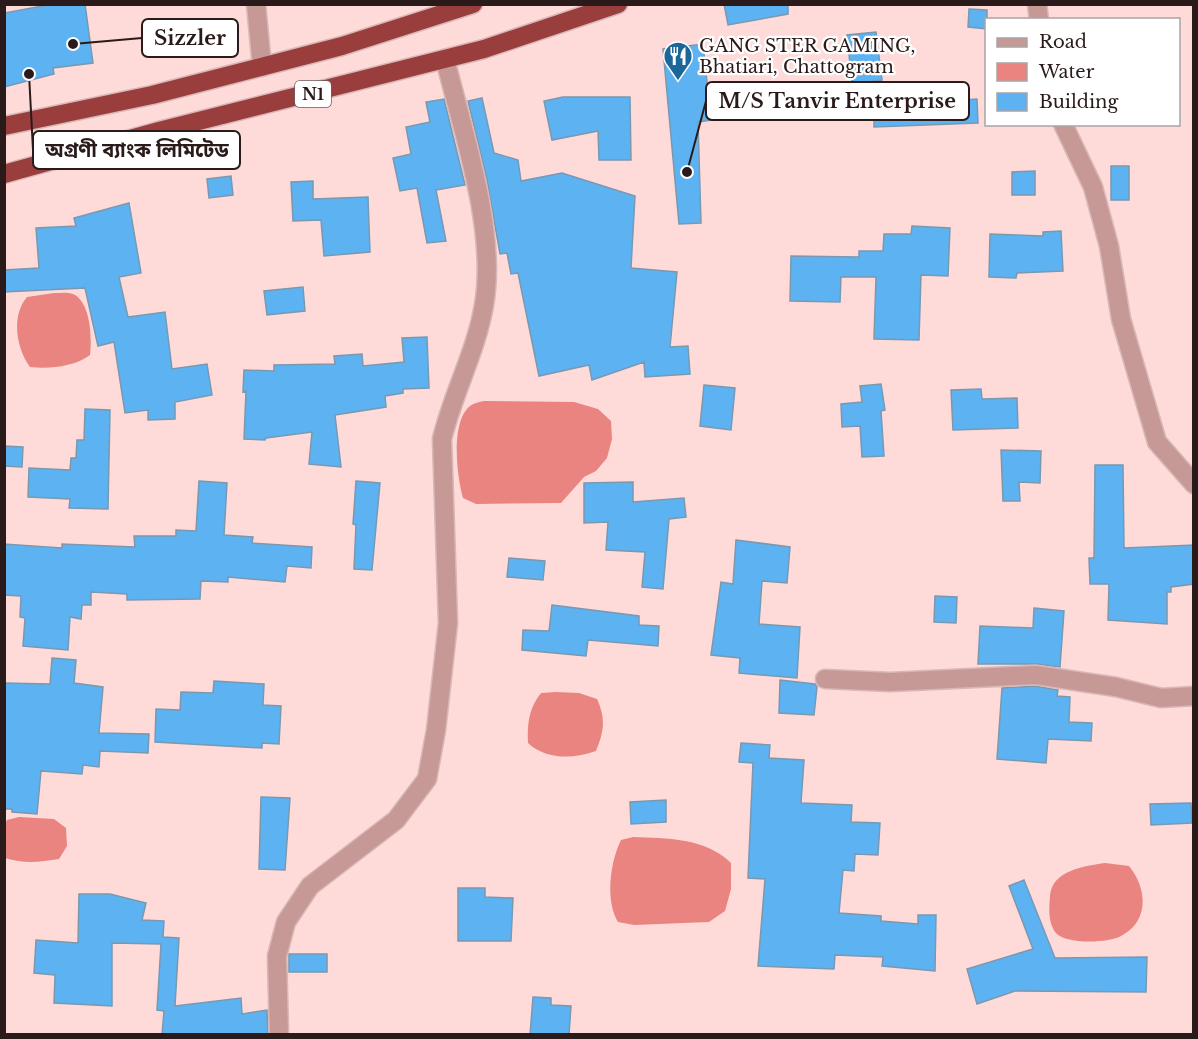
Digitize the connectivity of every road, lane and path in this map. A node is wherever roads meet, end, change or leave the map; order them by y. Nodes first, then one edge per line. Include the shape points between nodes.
1 (256, 4) edge
2 (473, 4) edge
3 (618, 4) edge
4 (445, 59) junction
5 (262, 67) junction
6 (4, 126) edge
7 (1064, 126) edge
8 (4, 174) edge
9 (1194, 484) edge
10 (825, 679) dead end
11 (1194, 696) edge
12 (279, 1035) edge

1 - 5 street
2 - 5 highway, N1
3 - 4 highway, N1
4 - 8 highway, N1
4 - 12 street via 479,201 486,258 477,341 449,411 442,440 448,623 436,730 426,779 396,820 310,886 286,922 277,956
5 - 6 highway, N1
7 - 9 street via 1093,187 1109,246 1121,319 1157,442
10 - 11 street via 890,682 1036,675 1161,698

